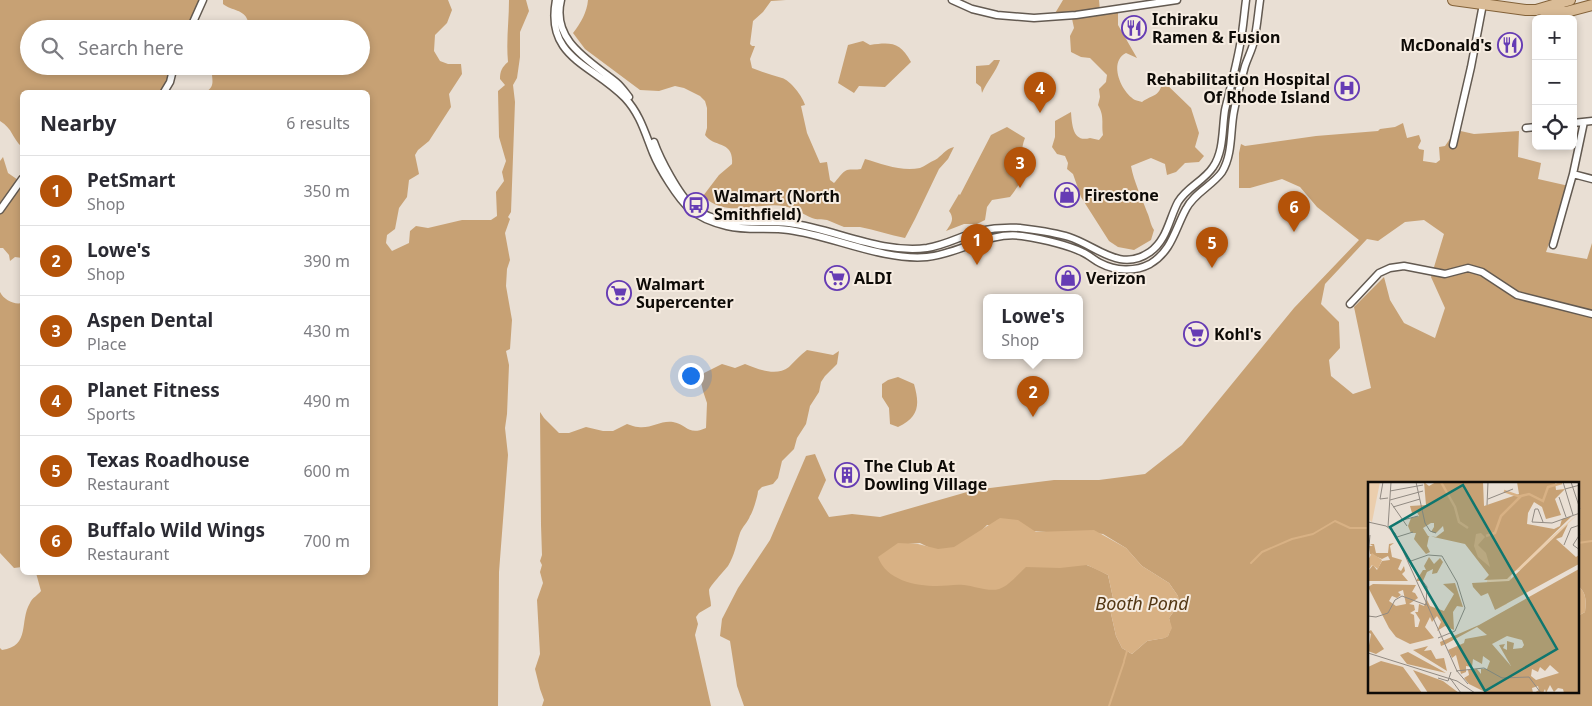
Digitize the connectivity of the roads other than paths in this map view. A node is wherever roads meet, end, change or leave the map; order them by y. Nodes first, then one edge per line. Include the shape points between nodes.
1 (203, 0) edge
2 (556, 0) edge
3 (561, 0) edge
4 (952, 0) edge
5 (1178, 0) edge
6 (1246, 0) edge
7 (1260, 0) edge
8 (1453, 0) edge
9 (1570, 0) edge
10 (1483, 4) junction
11 (1592, 4) edge
12 (1536, 10) junction
13 (194, 20) edge
14 (172, 75) edge
15 (165, 90) edge
16 (1592, 121) edge
17 (1584, 122) junction
18 (1577, 123) edge
19 (1532, 127) edge
20 (1526, 128) dead end
21 (1453, 145) dead end
22 (1573, 174) junction
23 (1592, 179) edge
24 (20, 182) edge
25 (0, 210) edge
26 (1553, 245) dead end
27 (1350, 304) dead end
28 (1592, 314) edge

1 - 13 street
2 - 7 street via 556,34 566,51 629,102 647,133 660,168 683,203 711,222 730,227 790,230 910,258 931,257 999,237 1020,236 1075,250 1118,270 1149,265 1163,254 1174,239 1187,205 1221,172 1228,157 1234,114 1253,42
3 - 6 street via 561,22 570,43 618,84 638,108 664,167 692,206 712,218 731,222 790,223 908,249 928,248 999,227 1022,228 1068,237 1088,244 1106,256 1126,260 1140,258 1158,245 1181,198 1213,167 1219,154
4 - 5 street via 997,15 1034,18
8 - 10 main road
9 - 12 main road
10 - 12 main road
10 - 21 street
11 - 12 main road via 1566,12
14 - 15 street
16 - 17 street
17 - 18 street
17 - 22 street
19 - 20 street
22 - 23 street
22 - 26 street
24 - 25 street
27 - 28 street via 1379,273 1390,268 1404,266 1445,274 1468,268 1482,272 1517,295

